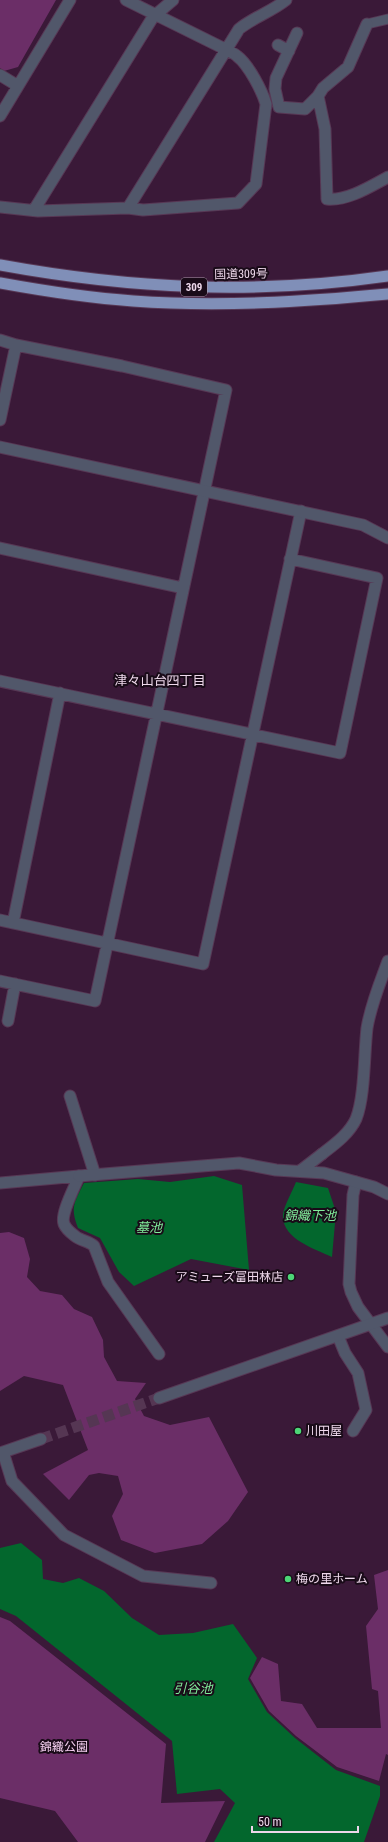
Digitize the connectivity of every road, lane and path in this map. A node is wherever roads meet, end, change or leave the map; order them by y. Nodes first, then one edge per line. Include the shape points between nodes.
1 (70, 0) edge
2 (126, 0) edge
3 (173, 0) edge
4 (286, 0) edge
5 (156, 15) junction
6 (388, 18) edge
7 (367, 24) joint
8 (297, 33) dead end
9 (278, 45) dead end
10 (226, 50) junction
11 (289, 51) junction
12 (0, 75) edge
13 (18, 86) junction
14 (318, 96) junction
15 (277, 97) junction
16 (265, 100) junction
17 (0, 116) edge
18 (388, 177) edge
19 (0, 207) edge
20 (128, 208) junction
21 (34, 210) junction
22 (0, 265) edge
23 (388, 276) edge
24 (0, 283) edge
25 (388, 294) edge
26 (0, 340) edge
27 (16, 345) junction
28 (0, 420) edge
29 (0, 447) edge
30 (204, 491) junction
31 (301, 511) junction
32 (388, 538) edge
33 (0, 548) edge
34 (290, 559) junction
35 (183, 588) junction
36 (0, 680) edge
37 (60, 694) junction
38 (156, 714) junction
39 (252, 735) junction
40 (0, 920) edge
41 (13, 923) junction
42 (108, 943) junction
43 (388, 961) edge
44 (0, 981) edge
45 (15, 984) junction
46 (8, 1021) dead end
47 (70, 1096) dead end
48 (300, 1171) junction
49 (95, 1175) junction
50 (79, 1176) junction
51 (356, 1182) junction
52 (0, 1183) edge
53 (388, 1194) edge
54 (388, 1318) edge
55 (371, 1324) junction
56 (338, 1336) junction
57 (388, 1347) edge
58 (159, 1354) dead end
59 (159, 1398) tunnel mouth
60 (353, 1431) dead end
61 (41, 1439) tunnel mouth
62 (1, 1453) edge
63 (211, 1583) dead end

1 - 13 street
2 - 5 street
3 - 5 street
4 - 10 street via 239,29
5 - 10 street
5 - 21 street
6 - 7 street
7 - 14 street via 348,67 323,88
8 - 11 street
9 - 11 street
10 - 16 street via 238,56 246,66
10 - 20 street
11 - 15 street via 276,78
12 - 13 street
13 - 17 street
14 - 15 street via 305,108 279,107
14 - 18 street via 325,130 327,199 344,197
15 - 16 street
16 - 20 street via 266,113 256,184 238,203 143,210
19 - 21 street
20 - 21 street
22 - 23 highway, 国道309号 / 309 via 155,286 201,288 307,286
24 - 25 highway, 309 via 132,301 215,304 276,303
26 - 27 street
27 - 28 street
27 - 30 street via 226,390
29 - 30 street
30 - 31 street
30 - 35 street
31 - 32 street via 363,525
31 - 34 street
33 - 35 street
34 - 39 street
34 - 39 street via 377,578 340,753
35 - 38 street
36 - 37 street
37 - 38 street
37 - 41 street
38 - 39 street
38 - 42 street
39 - 42 street via 203,964
40 - 41 street
41 - 42 street
42 - 45 street via 95,1001
43 - 48 street via 373,1002 356,1118 346,1134
44 - 45 street
45 - 46 street
47 - 49 street
48 - 49 street via 276,1170 239,1162
48 - 51 street via 324,1173
49 - 50 street
50 - 52 street
50 - 58 street via 63,1216 64,1224 74,1235 94,1246 108,1282
51 - 53 street
51 - 55 street via 353,1195 349,1284 358,1307
54 - 55 street
55 - 56 street
55 - 57 street
56 - 59 street
56 - 60 street via 358,1373 366,1410
61 - 62 street
62 - 63 street via 12,1481 64,1535 143,1576

